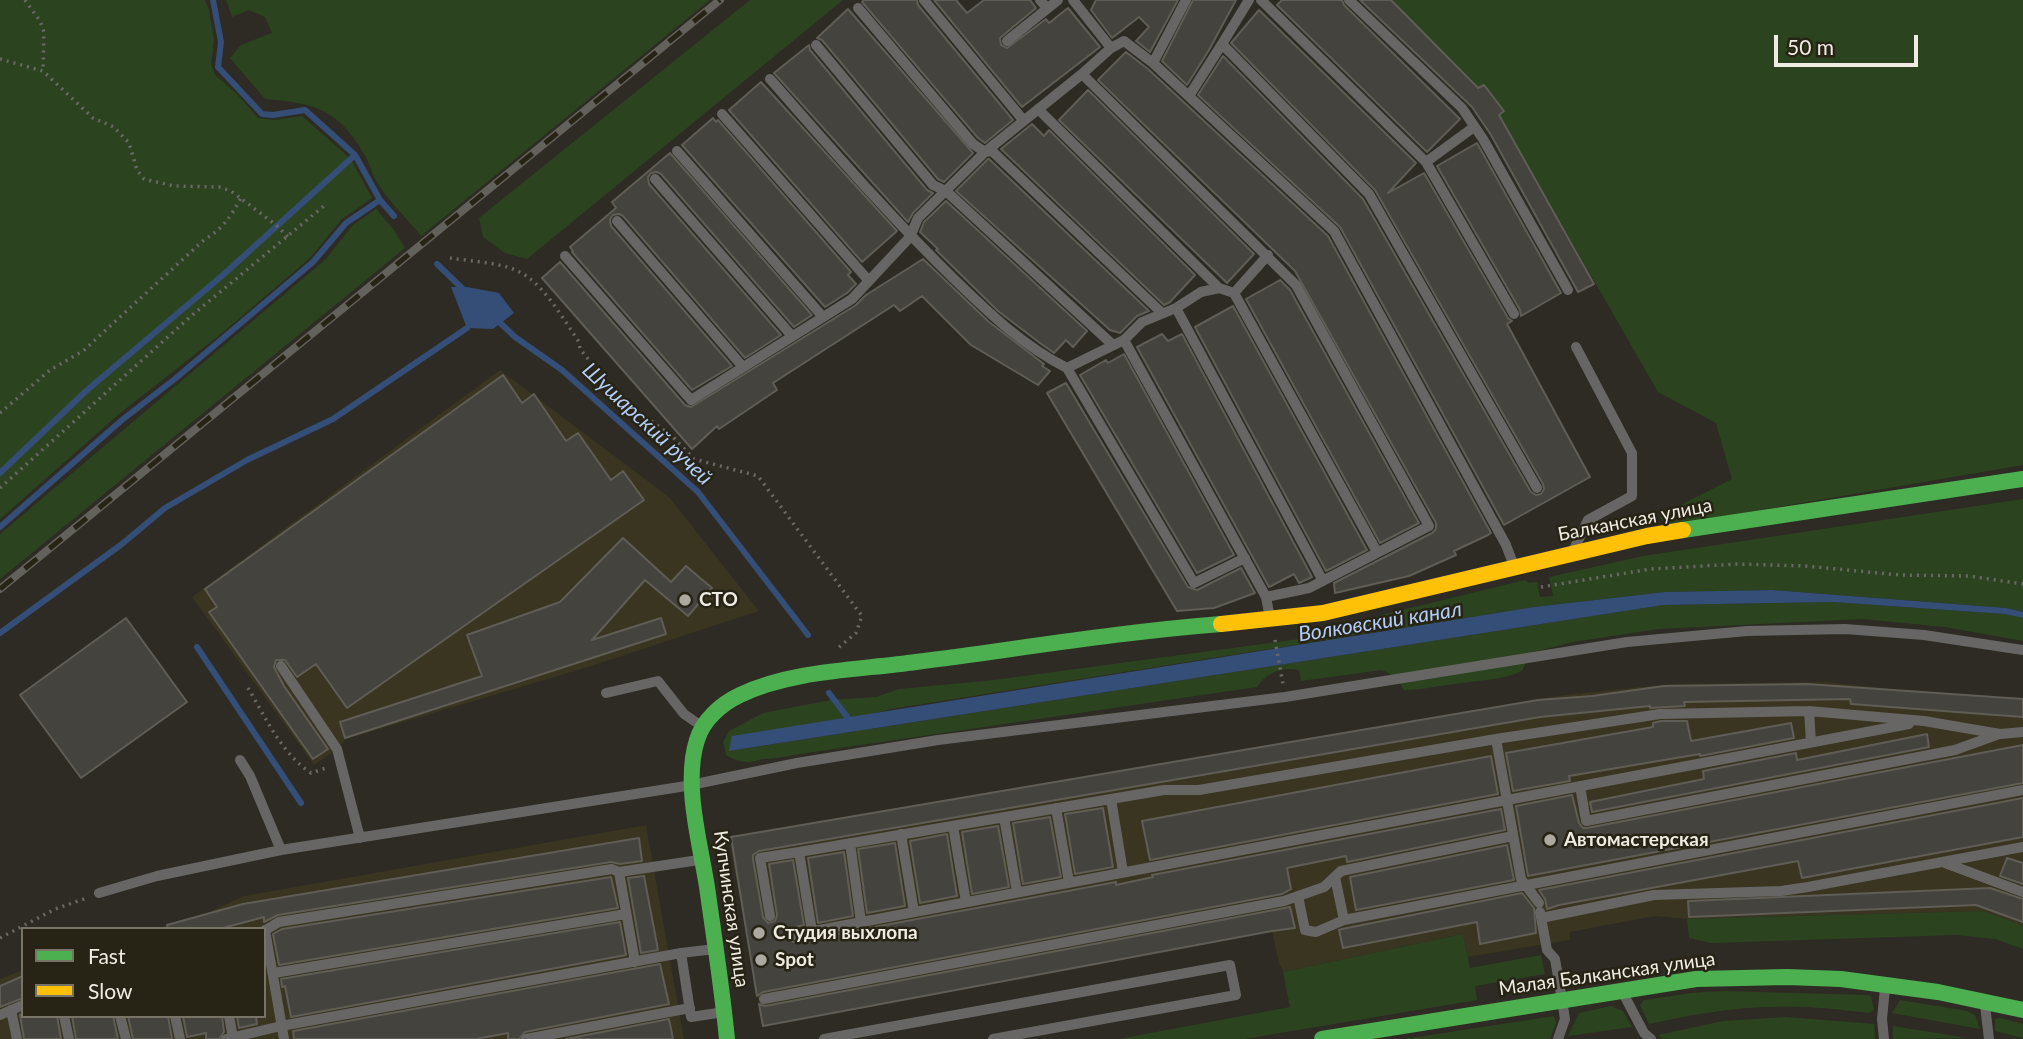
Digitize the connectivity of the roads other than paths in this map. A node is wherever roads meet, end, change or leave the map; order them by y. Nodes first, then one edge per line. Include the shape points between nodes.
1 (924, 0) edge
2 (1058, 0) edge
3 (1073, 0) edge
4 (1186, 0) edge
5 (1249, 0) edge
6 (1261, 0) edge
7 (1349, 0) edge
8 (1044, 4) edge
9 (858, 8) dead end
10 (1007, 41) dead end
11 (1222, 44) junction
12 (816, 45) dead end
13 (1111, 48) junction
14 (1153, 63) junction
15 (1082, 74) junction
16 (770, 79) dead end
17 (1189, 96) junction
18 (1038, 110) junction
19 (722, 114) dead end
20 (1024, 121) junction
21 (1474, 127) junction
22 (677, 151) dead end
23 (985, 152) junction
24 (1426, 162) junction
25 (655, 179) dead end
26 (946, 191) junction
27 (617, 221) dead end
28 (910, 237) junction
29 (1268, 255) junction
30 (565, 256) dead end
31 (869, 281) junction
32 (1219, 288) junction
33 (1568, 290) dead end
34 (1234, 293) junction
35 (1175, 308) junction
36 (1162, 313) junction
37 (1514, 314) dead end
38 (823, 317) junction
39 (792, 336) junction
40 (1124, 340) junction
41 (1113, 345) junction
42 (1576, 347) dead end
43 (743, 367) junction
44 (1067, 368) junction
45 (2023, 479) edge
46 (1537, 488) dead end
47 (1377, 552) junction
48 (1573, 553) junction
49 (1245, 558) junction
50 (1514, 566) junction
51 (1323, 581) junction
52 (1266, 597) junction
53 (1268, 626) junction
54 (2023, 650) edge
55 (281, 666) dead end
56 (606, 694) dead end
57 (1809, 711) junction
58 (1924, 721) junction
59 (701, 726) junction
60 (2023, 732) edge
61 (2000, 734) junction
62 (1496, 738) junction
63 (1811, 742) junction
64 (240, 760) dead end
65 (689, 786) junction
66 (1580, 786) junction
67 (2023, 790) edge
68 (1111, 799) junction
69 (1507, 800) junction
70 (1056, 808) junction
71 (1004, 817) junction
72 (953, 826) junction
73 (901, 834) junction
74 (1513, 836) junction
75 (360, 838) junction
76 (850, 843) junction
77 (2023, 847) edge
78 (281, 850) junction
79 (799, 852) junction
80 (702, 859) junction
81 (1942, 863) junction
82 (619, 872) junction
83 (1123, 872) junction
84 (1335, 877) junction
85 (1069, 882) junction
86 (1530, 885) junction
87 (1017, 892) junction
88 (2023, 892) edge
89 (99, 893) road end
90 (1298, 896) junction
91 (965, 902) junction
92 (915, 912) junction
93 (626, 914) junction
94 (770, 916) dead end
95 (1541, 918) junction
96 (1344, 920) junction
97 (861, 922) junction
98 (266, 929) edge
99 (812, 931) junction
100 (266, 935) edge
101 (793, 935) dead end
102 (716, 949) junction
103 (681, 953) junction
104 (635, 962) junction
105 (274, 973) junction
106 (1886, 984) junction
107 (1621, 990) junction
108 (764, 999) dead end
109 (1562, 1000) junction
110 (1985, 1001) junction
111 (21, 1006) edge
112 (690, 1008) junction
113 (11, 1010) junction
114 (2023, 1010) edge
115 (724, 1012) junction
116 (0, 1015) edge
117 (64, 1018) edge
118 (120, 1018) edge
119 (175, 1018) edge
120 (229, 1018) edge
121 (281, 1026) junction
122 (1363, 1036) edge
123 (230, 1038) edge
124 (17, 1039) edge
125 (69, 1039) edge
126 (125, 1039) edge
127 (180, 1039) edge
128 (284, 1039) edge
129 (526, 1039) edge
130 (727, 1039) edge
131 (824, 1039) edge
132 (993, 1039) edge
133 (1322, 1039) edge
134 (1558, 1039) edge
135 (1651, 1039) edge
136 (1884, 1039) edge
137 (1989, 1039) edge

1 - 20 lane
2 - 8 lane
3 - 13 lane
4 - 14 lane
5 - 11 lane
6 - 24 lane
7 - 21 lane via 1462,108
8 - 10 lane
9 - 23 lane via 973,144
11 - 17 lane
11 - 46 lane via 1369,194
12 - 26 lane via 933,186
13 - 14 lane via 1124,41
13 - 15 lane
14 - 17 lane
15 - 18 lane
15 - 29 lane
16 - 28 lane
17 - 50 lane via 1334,231
18 - 20 lane
18 - 32 lane
19 - 31 lane
20 - 23 lane
21 - 24 lane
21 - 33 lane
22 - 38 lane
23 - 26 lane
23 - 36 lane via 992,150
24 - 37 lane
25 - 39 lane
26 - 28 lane via 918,218
26 - 41 lane
27 - 43 lane
28 - 31 lane
28 - 44 lane via 999,322
29 - 34 lane
29 - 47 lane via 1296,285 1429,526
30 - 43 lane via 691,400
31 - 38 lane via 852,299
32 - 34 lane
32 - 35 lane via 1201,292
34 - 47 lane
35 - 36 lane
35 - 51 lane
36 - 40 lane via 1142,322
38 - 39 lane
39 - 43 lane
40 - 41 lane
40 - 49 lane
41 - 44 lane
42 - 48 lane via 1632,453 1632,496 1588,520
44 - 49 lane via 1194,583
45 - 48 street, Балканская улица via 1647,536
47 - 51 lane
48 - 50 street, Балканская улица
49 - 52 lane
50 - 53 street, Балканская улица
51 - 52 lane
52 - 53 lane
53 - 59 street, Балканская улица via 1166,628 831,673 749,692 725,703
54 - 65 lane via 1845,629 1747,631 1640,641 1285,697 938,740
55 - 75 lane via 337,749
56 - 59 lane via 658,681 684,714
57 - 58 lane
57 - 62 lane via 1660,714
57 - 63 lane
58 - 61 lane
58 - 63 lane
59 - 65 street, Купчинская улица
60 - 61 lane
61 - 66 lane via 1955,750 1586,821
62 - 68 lane via 1199,790 1164,790
62 - 69 lane
63 - 66 lane
64 - 78 lane
65 - 75 lane
65 - 80 street, Купчинская улица
66 - 69 lane
67 - 86 lane
68 - 70 lane
68 - 83 lane
69 - 74 lane
69 - 83 lane
70 - 71 lane
70 - 85 lane
71 - 72 lane
71 - 87 lane
72 - 73 lane
72 - 91 lane
73 - 76 lane
73 - 92 lane
74 - 84 lane via 1341,871
74 - 86 lane via 1521,879
75 - 78 lane
76 - 79 lane
76 - 97 lane
77 - 81 lane
78 - 89 lane
79 - 94 lane via 761,858
79 - 99 lane
80 - 82 lane
80 - 102 street, Купчинская улица
81 - 88 lane
81 - 95 lane via 1781,891 1654,895
82 - 93 lane
82 - 98 lane via 612,869 279,922
83 - 85 lane
84 - 90 lane via 1324,887
84 - 96 lane
85 - 87 lane
86 - 95 lane
86 - 96 lane
87 - 91 lane
90 - 96 lane via 1305,930 1316,932
90 - 108 lane
91 - 92 lane
92 - 97 lane
93 - 104 lane
93 - 105 lane
95 - 109 lane
97 - 99 lane
99 - 101 lane
100 - 105 lane
102 - 103 lane
102 - 115 street, Купчинская улица
103 - 104 lane
103 - 112 lane
104 - 121 lane
105 - 121 lane
106 - 107 street, Малая Балканская улица via 1743,977
106 - 110 street, Малая Балканская улица
106 - 136 lane
107 - 109 street, Малая Балканская улица
107 - 135 lane
109 - 122 street, Малая Балканская улица
109 - 134 lane via 1565,1019
110 - 114 street, Малая Балканская улица
110 - 137 lane
111 - 113 lane
112 - 115 lane via 691,1017
112 - 129 lane
113 - 116 lane
113 - 124 lane
115 - 130 street, Купчинская улица
117 - 125 lane
118 - 126 lane
119 - 127 lane
120 - 123 lane
121 - 123 lane
121 - 128 lane
122 - 133 street, Малая Балканская улица
131 - 132 lane via 1230,965 1236,995

